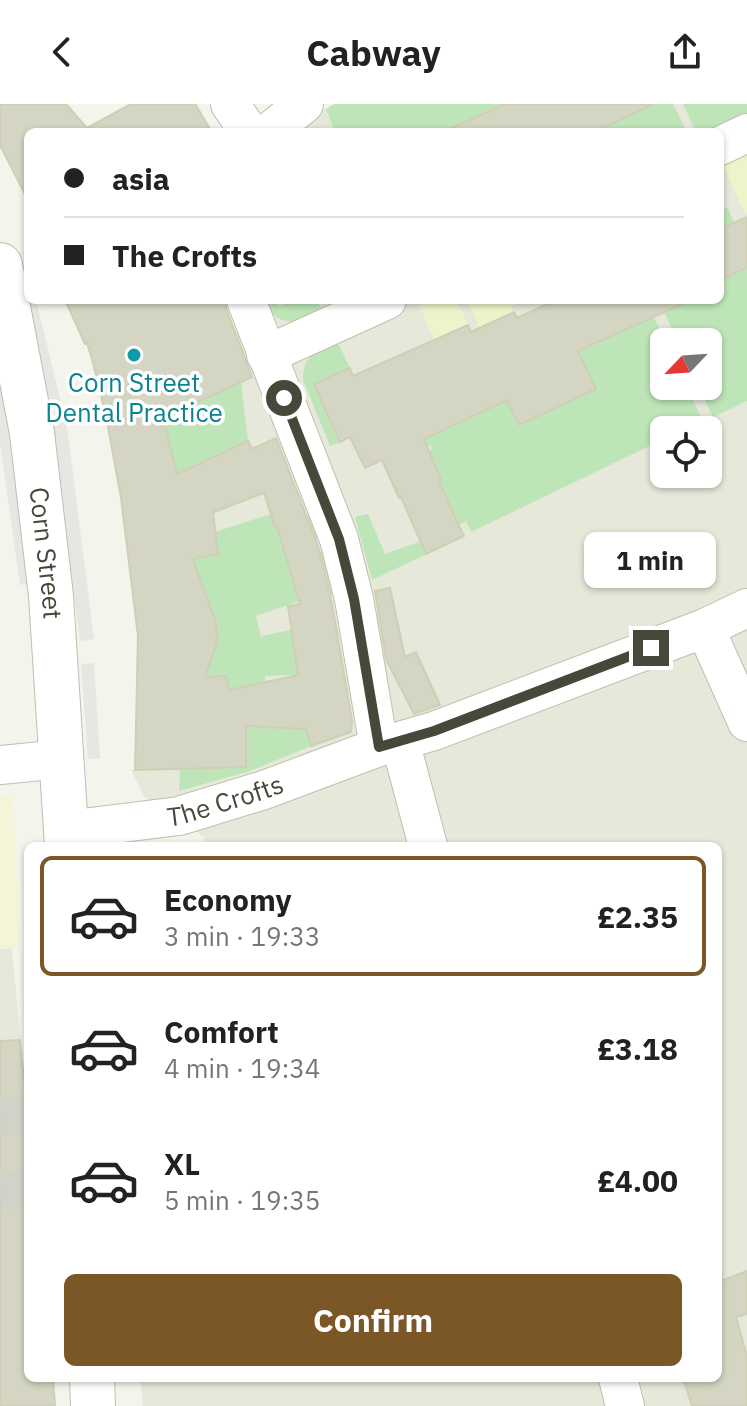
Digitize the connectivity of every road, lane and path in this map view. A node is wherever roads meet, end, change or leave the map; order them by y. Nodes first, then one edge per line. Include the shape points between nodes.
1 (230, 104) edge
2 (304, 104) edge
3 (246, 128) edge
4 (274, 128) edge
5 (747, 133) edge
6 (724, 144) edge
7 (0, 265) edge
8 (247, 304) edge
9 (378, 304) edge
10 (266, 355) junction
11 (747, 608) edge
12 (705, 628) junction
13 (747, 722) edge
14 (390, 744) junction
15 (61, 759) junction
16 (0, 765) edge
17 (66, 838) edge
18 (427, 842) edge
19 (92, 1382) edge
20 (619, 1382) edge
21 (93, 1406) edge
22 (625, 1406) edge

1 - 3 street
2 - 4 street
5 - 6 street
7 - 15 street, Corn Street via 32,433 52,607
8 - 10 street
9 - 10 street
10 - 14 street via 339,539
11 - 12 street, The Crofts
12 - 13 street
12 - 14 street, The Crofts
14 - 17 street, The Crofts via 179,816
14 - 18 street
15 - 16 street
15 - 17 street, Corn Street
19 - 21 street
20 - 22 street

